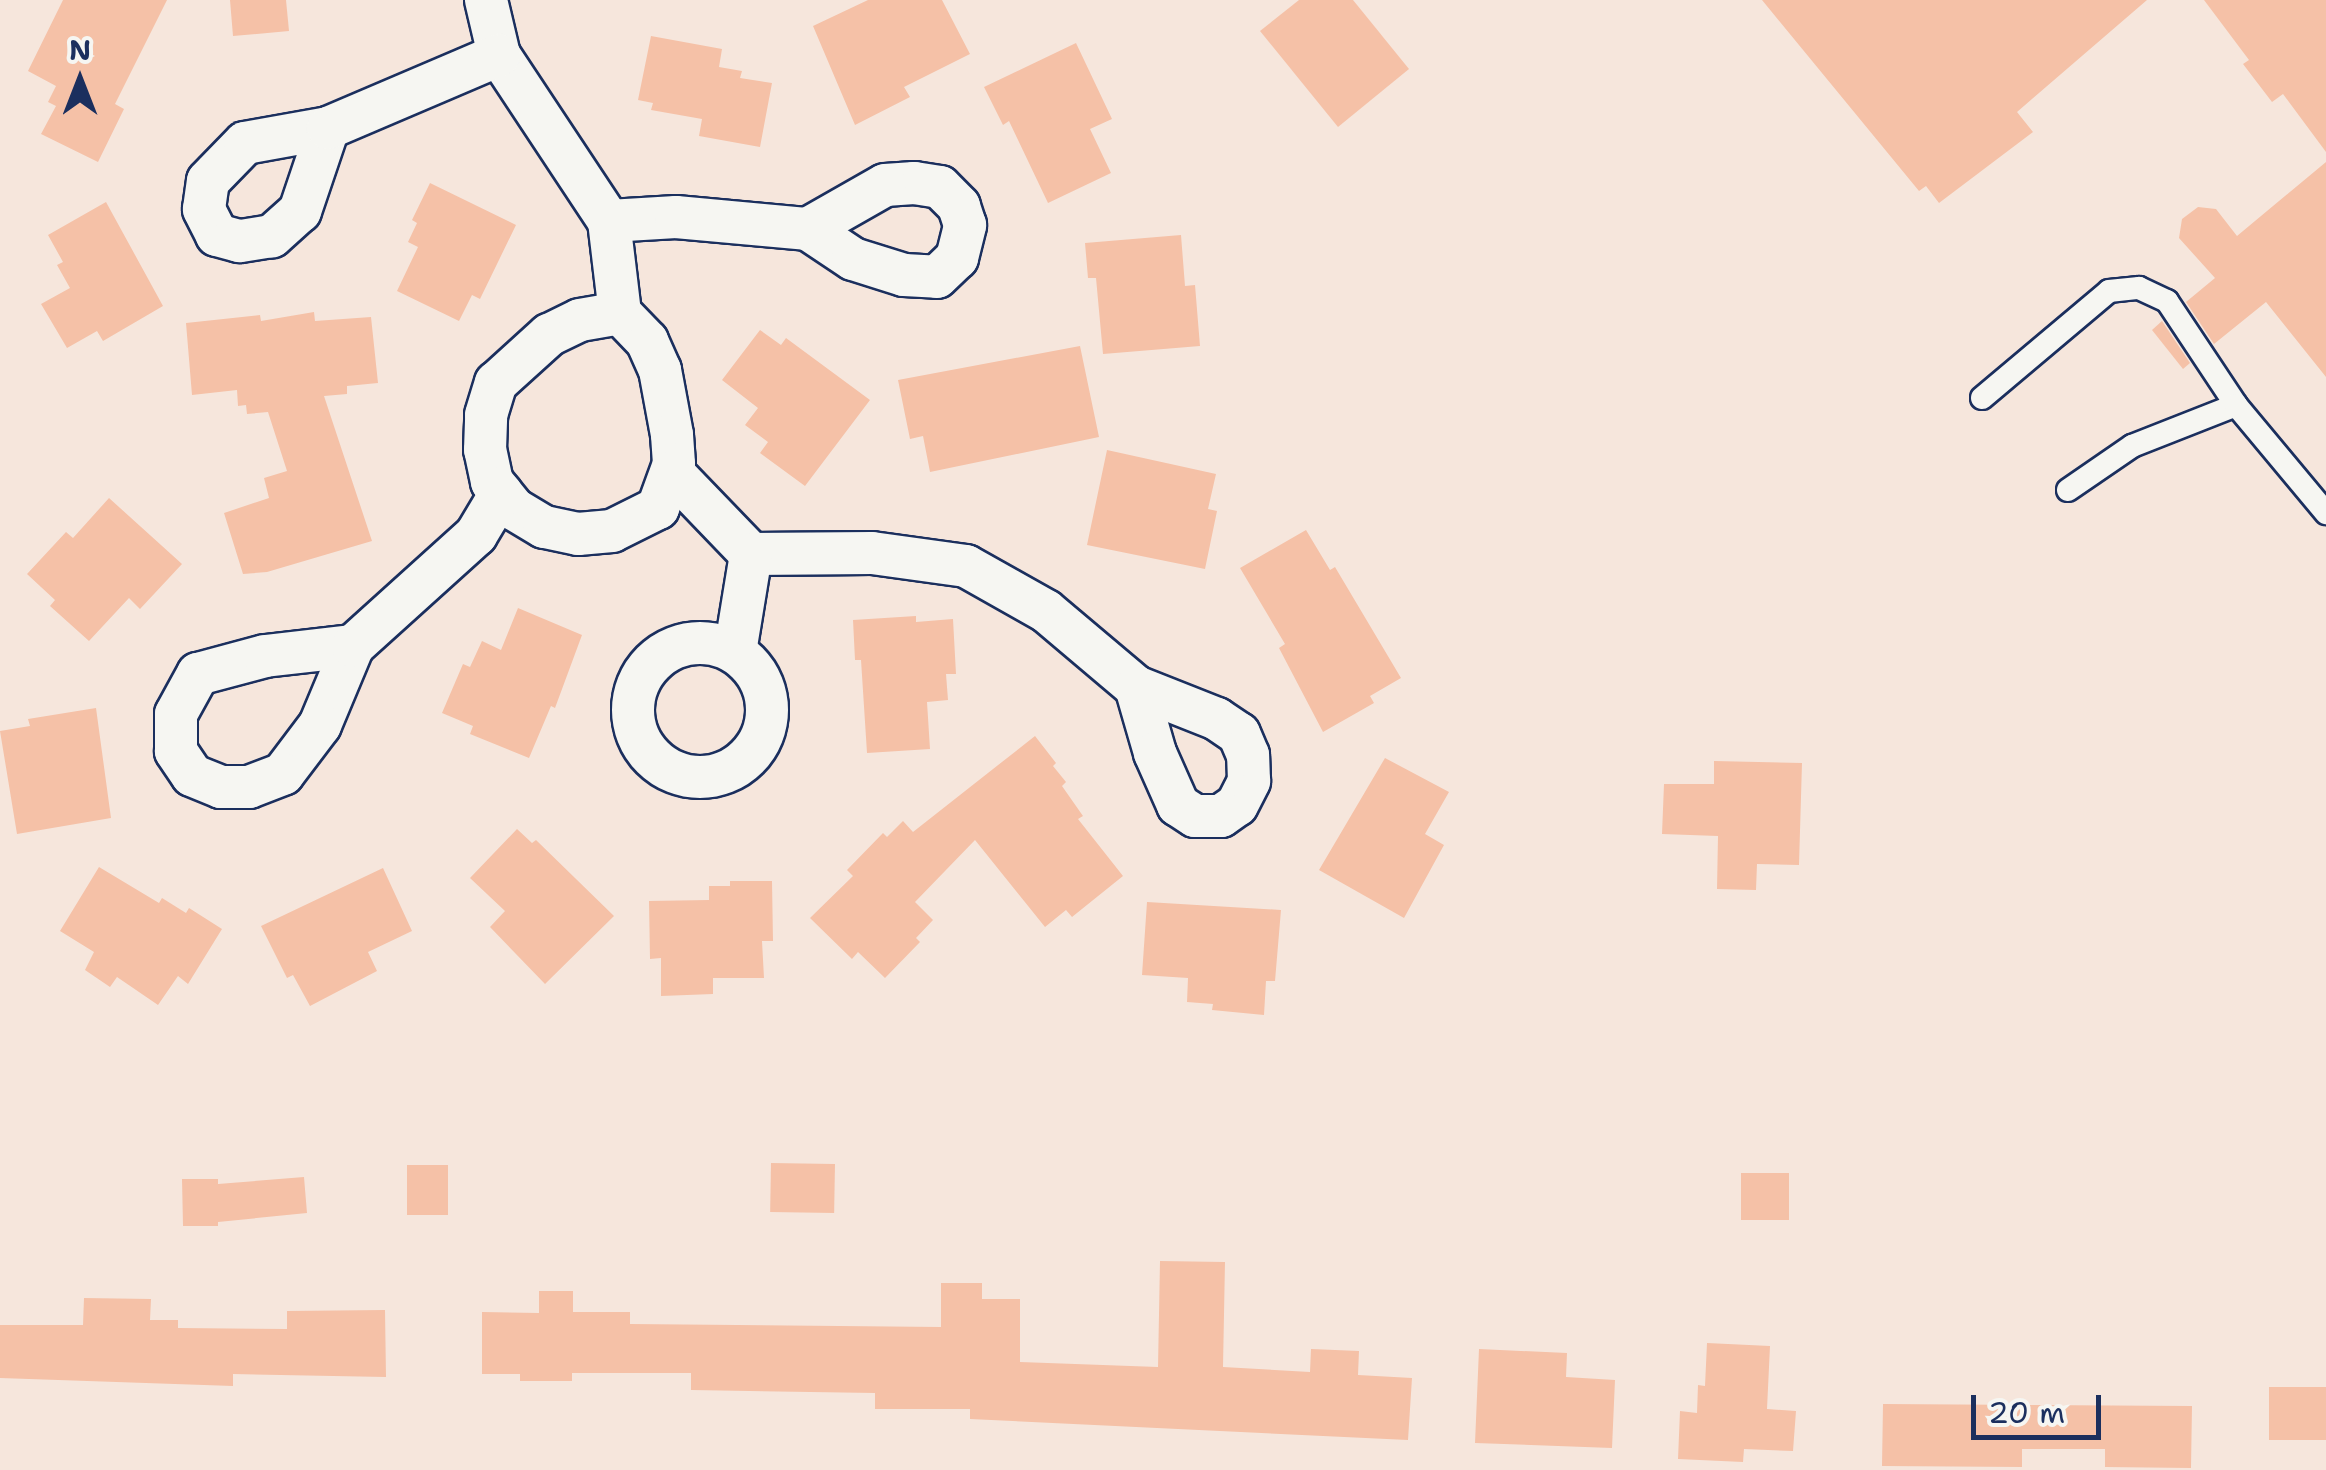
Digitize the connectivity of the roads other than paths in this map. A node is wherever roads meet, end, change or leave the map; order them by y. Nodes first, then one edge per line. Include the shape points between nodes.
1 (486, 0) edge
2 (499, 55) junction
3 (328, 128) dead end
4 (609, 221) junction
5 (808, 229) dead end
6 (620, 313) junction
7 (1982, 398) dead end
8 (2236, 405) junction
9 (672, 472) junction
10 (2068, 490) dead end
11 (500, 493) junction
12 (2326, 513) edge
13 (751, 554) junction
14 (353, 646) dead end
15 (734, 652) dead end
16 (1136, 688) dead end

1 - 2 street
2 - 3 street
2 - 4 street
4 - 5 street via 676,218
4 - 6 street
6 - 9 street via 647,340 660,370
6 - 11 street via 580,320 550,336 496,383 485,450
7 - 8 lane via 2108,290 2139,288 2167,301
8 - 10 lane via 2132,446
8 - 12 lane
9 - 11 street via 658,508 612,531 544,527
9 - 13 street
11 - 14 street via 476,535
13 - 15 street
13 - 16 street via 872,554 966,566 1046,611

